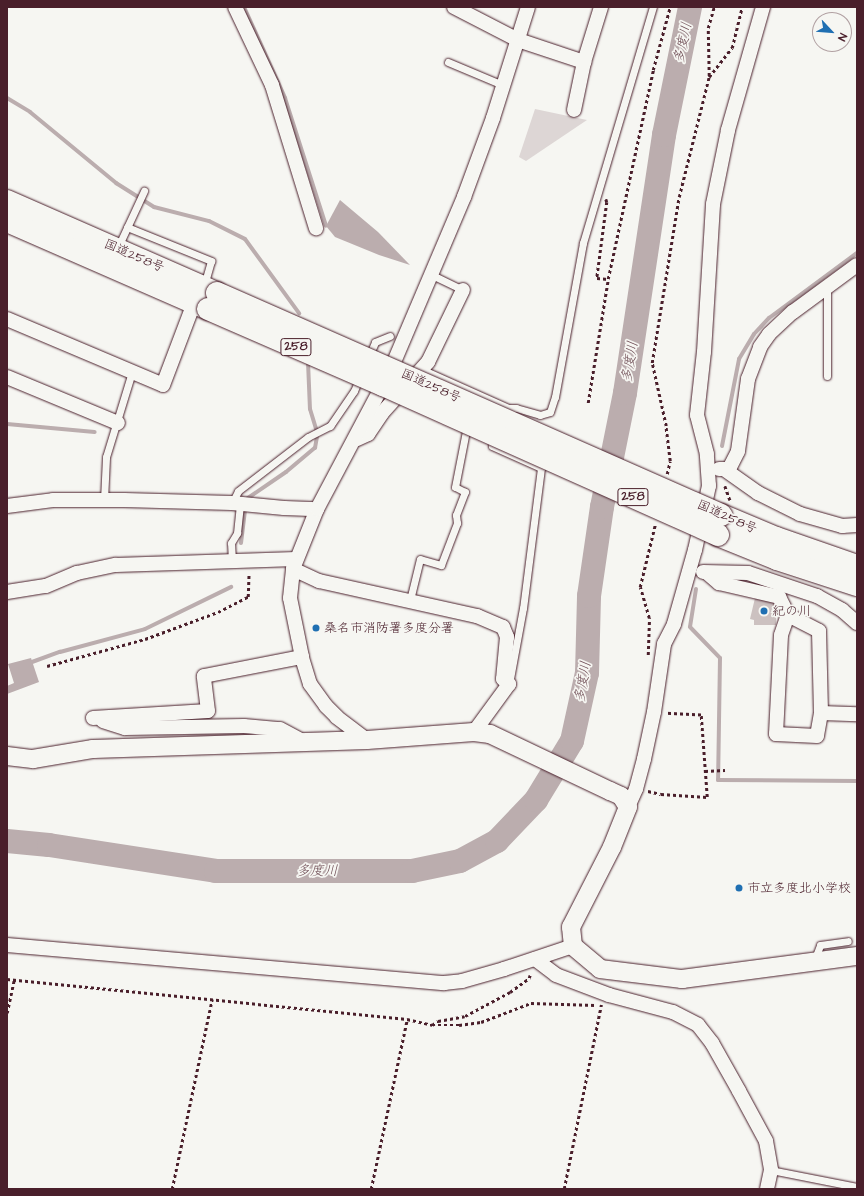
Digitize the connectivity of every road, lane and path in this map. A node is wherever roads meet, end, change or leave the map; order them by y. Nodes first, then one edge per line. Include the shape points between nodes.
1 (235, 7) edge
2 (454, 7) edge
3 (528, 7) edge
4 (601, 7) edge
5 (653, 7) edge
6 (670, 7) edge
7 (714, 7) edge
8 (742, 7) edge
9 (763, 7) edge
10 (479, 13) edge
11 (518, 40) junction
12 (448, 62) dead end
13 (584, 62) junction
14 (709, 77) junction
15 (503, 85) junction
16 (574, 110) dead end
17 (598, 187) junction
18 (144, 191) dead end
19 (7, 201) edge
20 (7, 221) edge
21 (127, 227) junction
22 (316, 228) dead end
23 (117, 249) junction
24 (857, 265) edge
25 (430, 274) junction
26 (608, 279) junction
27 (827, 287) junction
28 (463, 290) joint
29 (206, 298) junction
30 (7, 319) edge
31 (390, 336) dead end
32 (421, 369) junction
33 (132, 372) junction
34 (827, 376) dead end
35 (7, 377) edge
36 (387, 377) junction
37 (474, 393) junction
38 (588, 403) dead end
39 (508, 408) junction
40 (118, 423) junction
41 (354, 440) junction
42 (709, 467) junction
43 (728, 472) junction
44 (666, 476) dead end
45 (725, 486) dead end
46 (104, 500) junction
47 (236, 503) junction
48 (7, 506) edge
49 (317, 509) junction
50 (724, 518) junction
51 (656, 520) dead end
52 (857, 525) edge
53 (232, 561) junction
54 (250, 561) junction
55 (295, 564) junction
56 (857, 566) edge
57 (689, 571) junction
58 (707, 573) junction
59 (857, 585) edge
60 (7, 592) edge
61 (410, 600) junction
62 (788, 615) junction
63 (857, 623) edge
64 (302, 657) junction
65 (647, 660) dead end
66 (47, 666) dead end
67 (509, 684) junction
68 (654, 712) junction
69 (821, 713) junction
70 (857, 714) edge
71 (482, 733) junction
72 (367, 740) junction
73 (304, 742) junction
74 (7, 756) edge
75 (705, 770) junction
76 (725, 770) dead end
77 (661, 794) dead end
78 (628, 808) junction
79 (7, 945) edge
80 (572, 946) junction
81 (853, 948) edge
82 (535, 959) junction
83 (7, 979) edge
84 (14, 980) junction
85 (212, 999) junction
86 (7, 1013) edge
87 (407, 1019) junction
88 (432, 1025) junction
89 (771, 1170) junction
90 (857, 1187) edge
91 (172, 1189) edge
92 (371, 1189) edge
93 (564, 1189) edge
94 (767, 1189) edge

1 - 22 street via 272,85
2 - 10 street
3 - 11 street
4 - 13 street
5 - 17 lane
6 - 26 path via 653,70
7 - 14 path via 708,28
8 - 14 path via 732,48
9 - 42 street via 728,130 713,204 704,352 697,415
10 - 11 street
11 - 13 street
11 - 15 street
12 - 15 lane
13 - 16 street
14 - 44 path via 679,197 652,363 666,426 670,461
15 - 25 street via 464,196
17 - 26 path via 607,202 597,278
17 - 39 lane via 583,242 553,408 546,415 540,415
18 - 21 lane
19 - 23 highway, 国道258号 / 258
20 - 29 highway, 国道258号 / 258
21 - 23 lane
21 - 29 lane via 211,261
23 - 29 highway, 国道258号 / 258
24 - 27 street
25 - 28 lane
25 - 36 street
26 - 38 path
27 - 34 lane
27 - 43 street via 793,312 769,334 760,347 748,379 738,451
28 - 32 street via 428,362
29 - 33 street via 163,385
29 - 36 highway, 国道258号 / 258, bridge
30 - 33 street
31 - 47 lane via 375,342 354,391 330,426 308,437 238,491
32 - 37 lane
32 - 41 street via 382,413 368,434
33 - 40 lane
35 - 40 street
36 - 41 street
36 - 50 highway, 国道258号 / 258, bridge
37 - 39 lane
37 - 61 lane via 455,487 465,492 456,515 457,522 441,565 420,559
39 - 67 lane via 492,446 541,468 523,608
40 - 46 lane via 106,457
41 - 49 street
42 - 43 street
42 - 57 street via 709,486
43 - 52 street via 758,493 800,514 842,526
45 - 50 path via 727,494
46 - 47 street
46 - 48 street via 53,500
47 - 49 street
47 - 53 lane via 237,533 231,543
49 - 55 street
50 - 56 highway, 国道258号 / 258
50 - 59 highway, 国道258号 / 258 via 783,562
51 - 65 path via 640,587 649,618
53 - 54 street
53 - 60 street via 116,565 77,573 46,586
54 - 55 street
54 - 66 path via 248,597 218,612 145,639
55 - 61 street via 318,581
55 - 64 street via 290,598
57 - 58 street
57 - 68 street via 674,624 664,644
58 - 62 street via 719,583 779,597
58 - 63 street via 748,574 816,596 842,610
61 - 67 street via 478,616 504,627 508,637 503,678
62 - 69 street via 819,631
62 - 69 street via 781,635 776,734 817,736
64 - 72 street via 310,684 326,706
64 - 73 street via 204,676 208,711 93,718 125,728 244,726 280,729
67 - 71 street
68 - 75 path via 701,715
68 - 78 street via 636,788
69 - 70 street
71 - 72 street
71 - 78 street via 610,790 621,796
72 - 73 street
73 - 74 street via 93,749 33,759
75 - 76 path
75 - 77 path via 707,797
78 - 80 street via 612,847 571,927
79 - 82 street via 444,983 462,981
80 - 81 street via 600,969 682,979 814,961
80 - 82 street
82 - 88 path via 529,978 510,992 465,1016 438,1021
82 - 89 street via 556,976 609,995 673,1012 698,1025 712,1043 766,1141
83 - 84 path
84 - 85 path
84 - 86 path
85 - 87 path
85 - 91 path
87 - 88 path
87 - 92 path
88 - 93 path via 481,1022 531,1003 602,1005
89 - 90 lane
89 - 94 street

